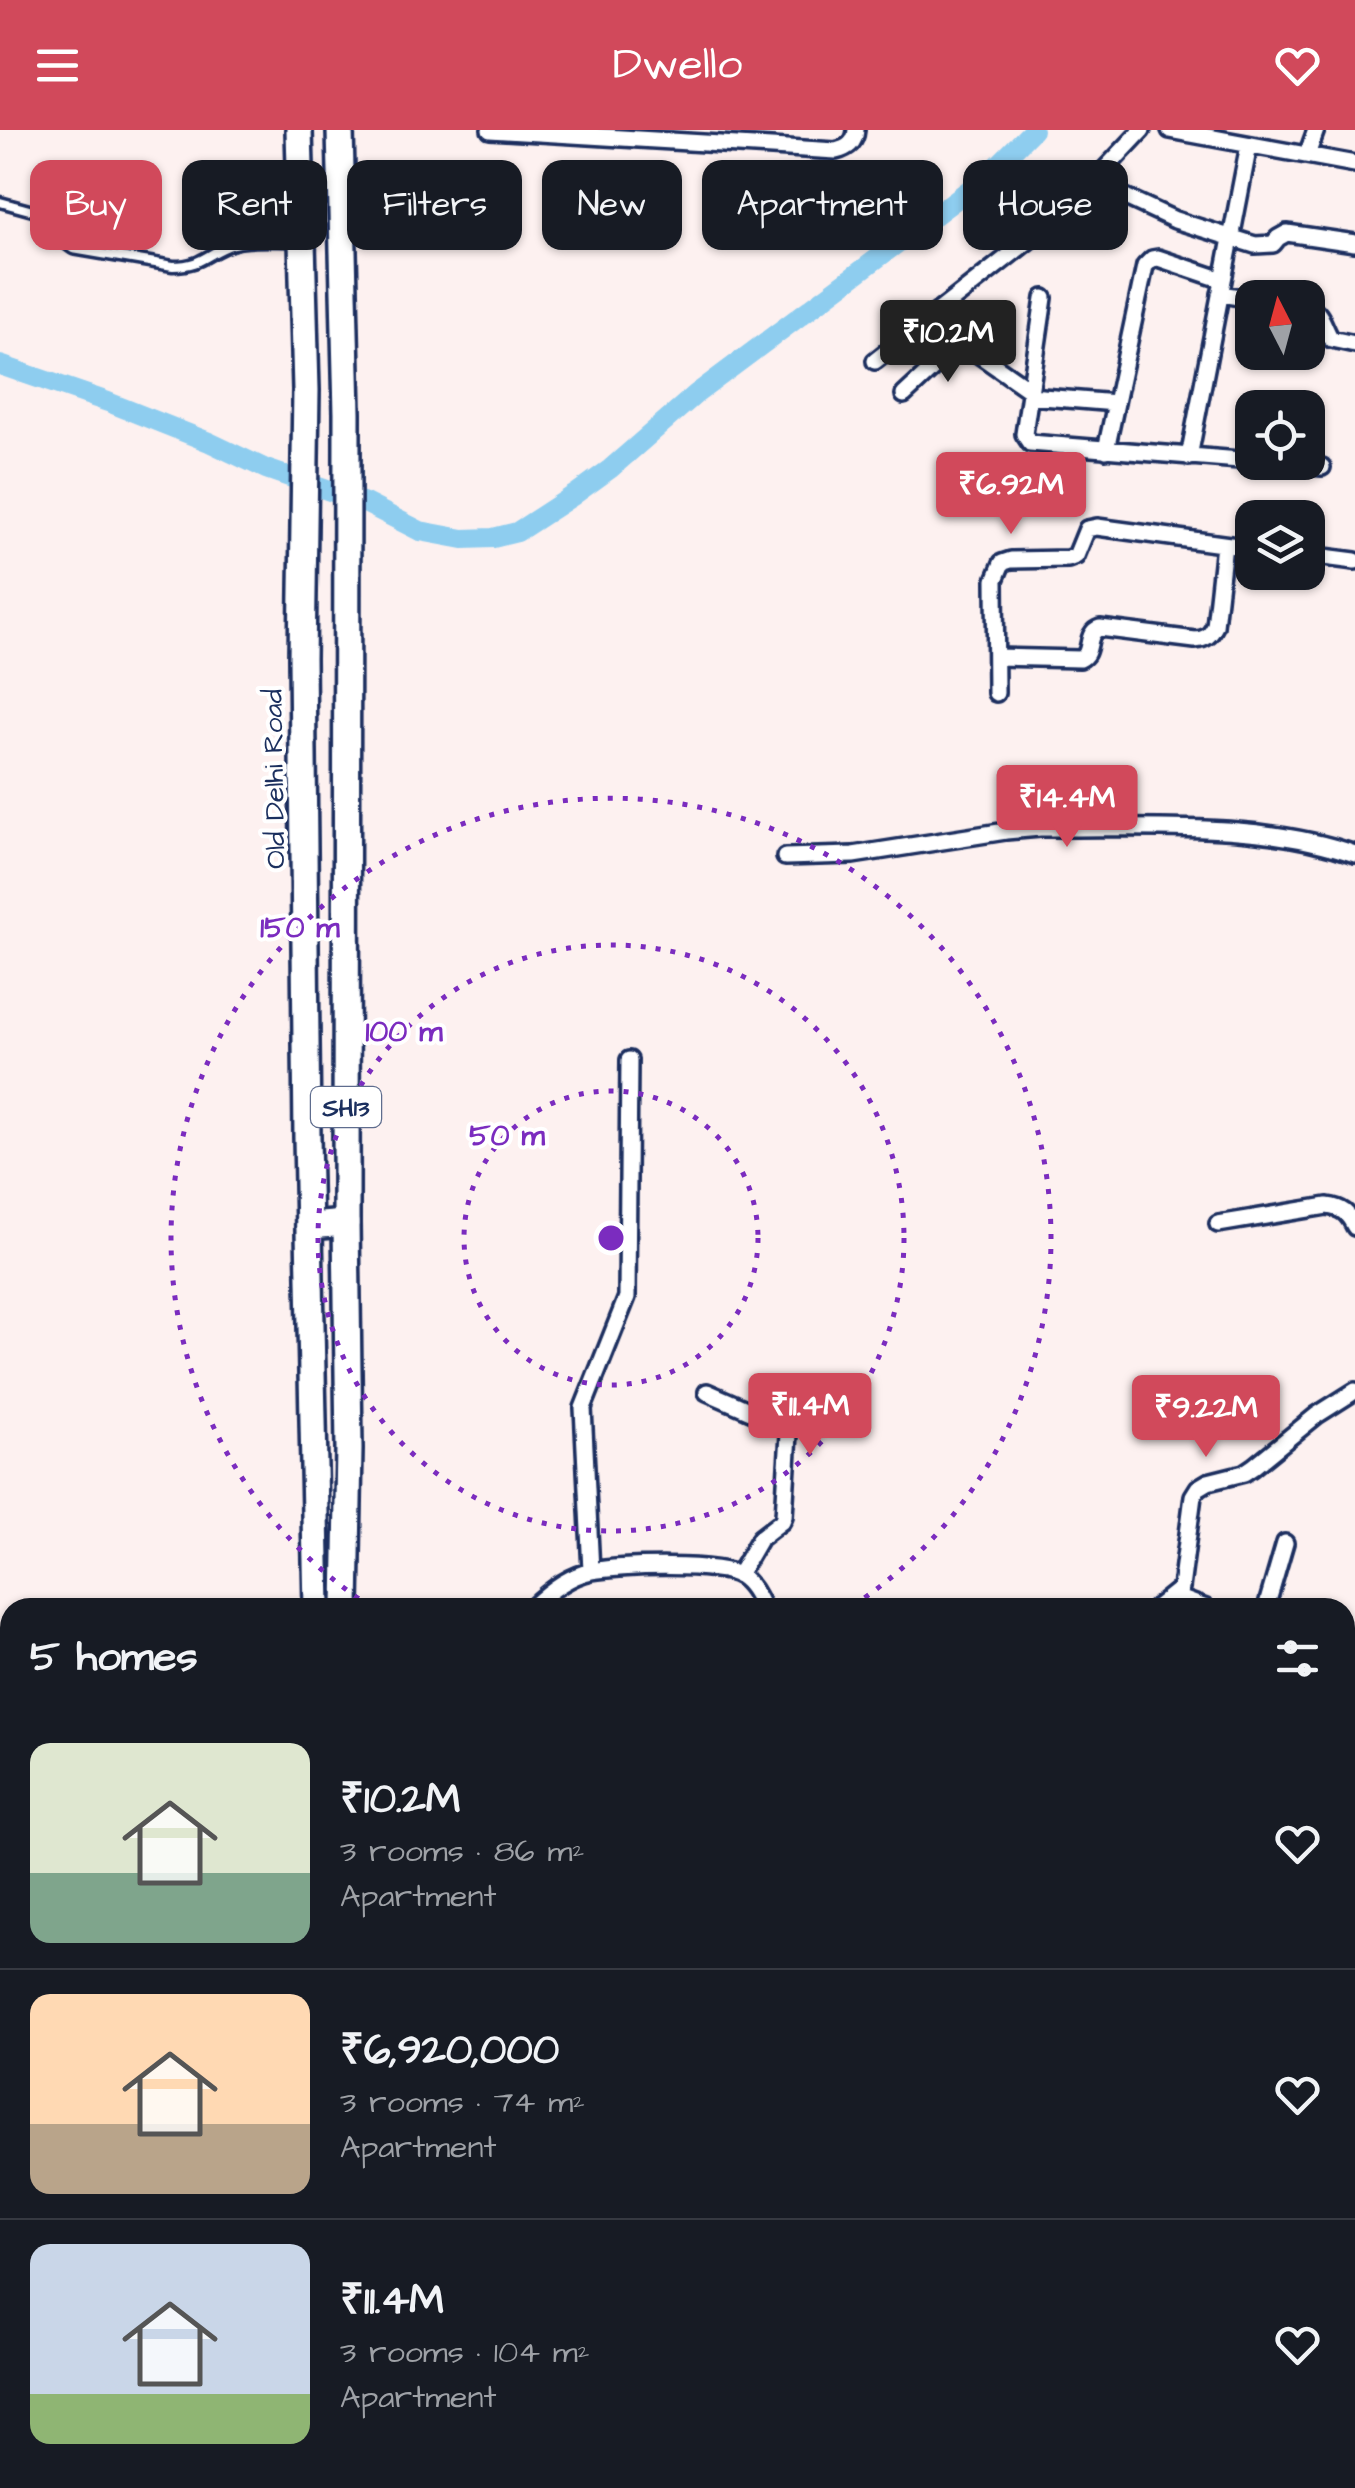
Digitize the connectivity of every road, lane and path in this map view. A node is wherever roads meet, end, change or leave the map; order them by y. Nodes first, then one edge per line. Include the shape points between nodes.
1 (299, 130) edge
2 (340, 130) edge
3 (490, 130) edge
4 (856, 130) edge
5 (1142, 130) edge
6 (1170, 130) edge
7 (1316, 130) edge
8 (1249, 144) junction
9 (1306, 156) junction
10 (300, 160) edge
11 (1114, 160) edge
12 (1355, 164) edge
13 (1128, 199) edge
14 (0, 202) edge
15 (1231, 238) junction
16 (1355, 243) edge
17 (218, 250) edge
18 (302, 250) edge
19 (1017, 250) edge
20 (1222, 287) junction
21 (1235, 292) edge
22 (1044, 298) dead end
23 (928, 319) junction
24 (1325, 330) edge
25 (960, 342) junction
26 (1355, 344) edge
27 (875, 360) dead end
28 (1030, 393) junction
29 (904, 395) dead end
30 (1116, 403) junction
31 (1106, 450) junction
32 (1190, 456) junction
33 (1235, 460) edge
34 (1224, 545) junction
35 (1235, 546) edge
36 (1325, 557) edge
37 (1355, 561) edge
38 (996, 658) junction
39 (996, 693) dead end
40 (1355, 854) edge
41 (785, 857) dead end
42 (629, 1060) dead end
43 (1353, 1218) edge
44 (346, 1223) junction
45 (1218, 1224) dead end
46 (309, 1226) junction
47 (1355, 1391) edge
48 (707, 1392) dead end
49 (1285, 1543) dead end
50 (591, 1571) junction
51 (739, 1574) junction
52 (1174, 1596) junction
53 (317, 1598) edge
54 (346, 1598) edge
55 (544, 1598) edge
56 (758, 1598) edge
57 (1171, 1598) edge
58 (1179, 1598) edge
59 (1269, 1598) edge

1 - 10 main road, Old Delhi Road / SH13
2 - 44 main road, SH13 via 347,414
3 - 4 street via 836,151 853,142
5 - 11 street
6 - 8 street
7 - 9 street
8 - 9 street
8 - 15 street
9 - 12 street
13 - 15 street
14 - 17 lane via 55,217 74,250 173,266 189,266
15 - 16 street via 1266,246 1287,233
15 - 20 street
18 - 46 main road, Old Delhi Road / SH13
19 - 23 street
20 - 21 street
20 - 30 street via 1158,258 1144,266
20 - 32 street
22 - 28 street
23 - 25 street
23 - 27 street
24 - 26 street via 1331,339
25 - 28 street
25 - 29 street
28 - 30 street
28 - 31 street via 1024,434 1030,442
30 - 31 street
31 - 32 street
32 - 33 street
34 - 35 street
34 - 38 street via 1215,626 1204,639 1100,628 1080,660
34 - 38 street via 1097,527 1087,529 1076,556 1002,563 995,580
36 - 37 street
38 - 39 street
40 - 41 street via 1248,832 1040,828 853,856
42 - 50 street via 626,1297 584,1408
43 - 45 street via 1327,1206
44 - 46 main road
44 - 54 main road, SH13
46 - 53 main road, Old Delhi Road / SH13
47 - 52 street via 1244,1473 1198,1488 1184,1578
48 - 51 street via 790,1434 784,1516 760,1538
49 - 59 street
50 - 51 street via 700,1566
50 - 55 street
51 - 56 street
52 - 57 street
52 - 58 street

